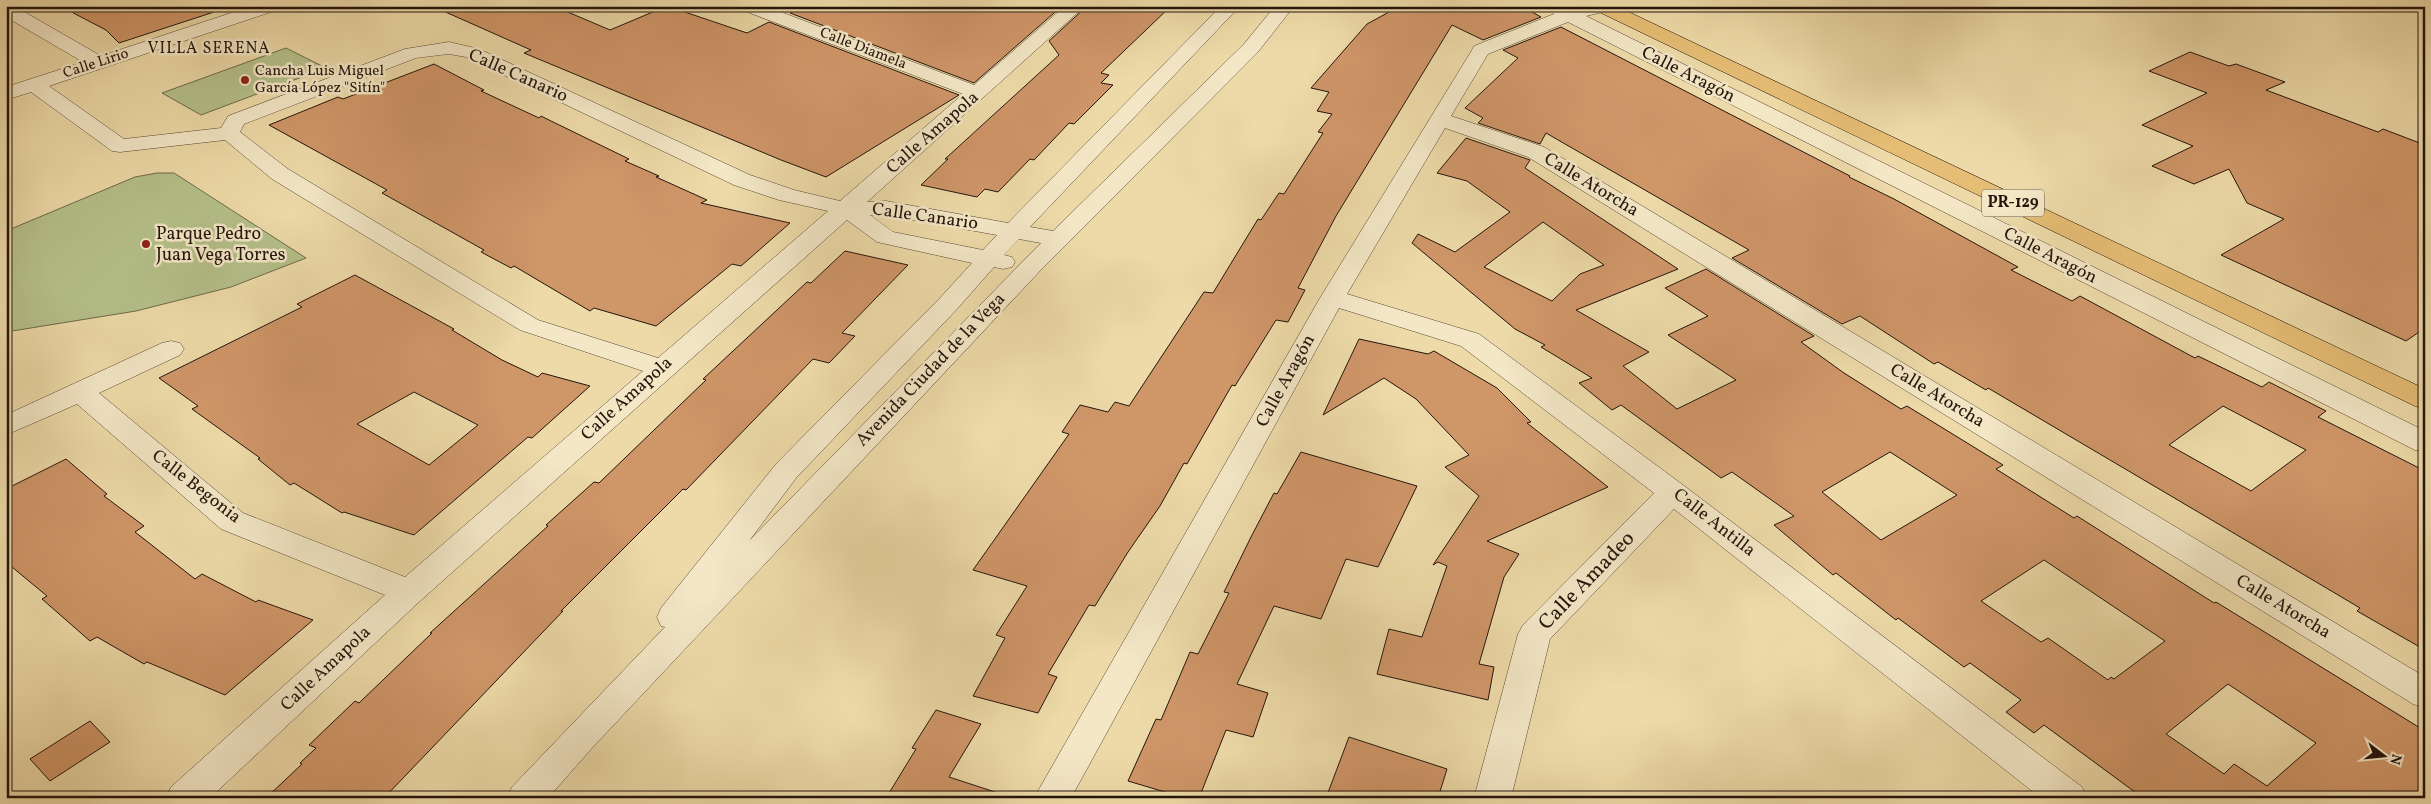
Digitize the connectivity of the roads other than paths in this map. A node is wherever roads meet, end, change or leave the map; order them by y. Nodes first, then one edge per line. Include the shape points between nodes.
1 (272, 6) edge
2 (748, 6) edge
3 (1076, 6) edge
4 (1231, 6) edge
5 (1285, 6) edge
6 (1601, 6) edge
7 (6, 9) edge
8 (773, 9) edge
9 (1561, 11) edge
10 (99, 63) junction
11 (34, 85) junction
12 (978, 93) junction
13 (6, 94) edge
14 (1439, 119) junction
15 (229, 133) junction
16 (846, 209) junction
17 (1013, 231) junction
18 (1060, 239) junction
19 (987, 258) junction
20 (1030, 267) junction
21 (1332, 298) junction
22 (170, 350) dead end
23 (662, 368) junction
24 (80, 392) junction
25 (2425, 400) edge
26 (6, 426) edge
27 (2425, 443) edge
28 (1673, 492) junction
29 (409, 592) junction
30 (2425, 694) edge
31 (580, 737) junction
32 (184, 798) edge
33 (525, 798) edge
34 (1052, 798) edge
35 (1492, 798) edge
36 (2069, 798) edge

1 - 10 street, Calle Lirio
2 - 8 street, Calle Diamela
3 - 12 street, Calle Amapola
4 - 17 street, Avenida Ciudad de la Vega
5 - 18 street, Avenida Ciudad de la Vega via 1251,48
6 - 9 street
6 - 25 main road, PR-129
7 - 10 street
8 - 12 street, Calle Diamela
9 - 14 street, Calle Aragón via 1481,50
9 - 27 street, Calle Aragón
10 - 11 street, Calle Lirio
11 - 13 street, Calle Lirio
11 - 15 street via 120,146
12 - 16 street, Calle Amapola
14 - 21 street, Calle Aragón
14 - 30 street, Calle Atorcha via 1536,152
15 - 16 street, Calle Canario via 236,120 412,53 449,48 472,53 742,180 786,196
15 - 23 street via 280,174 529,325
16 - 17 street, Calle Canario via 886,208
16 - 19 street via 885,237
16 - 23 street, Calle Amapola
17 - 18 street, Calle Canario
17 - 19 street, Avenida Ciudad de la Vega
18 - 20 street, Avenida Ciudad de la Vega
19 - 20 street
19 - 31 street, Avenida Ciudad de la Vega via 949,303 786,471
20 - 31 street, Avenida Ciudad de la Vega
21 - 28 street, Calle Antilla via 1470,340
21 - 34 street, Calle Aragón
22 - 24 street
23 - 29 street, Calle Amapola
24 - 26 street
24 - 29 street, Calle Begonia via 232,521
28 - 35 street, Calle Amadeo via 1535,634
28 - 36 street, Calle Antilla
29 - 32 street, Calle Amapola
31 - 33 street, Avenida Ciudad de la Vega

